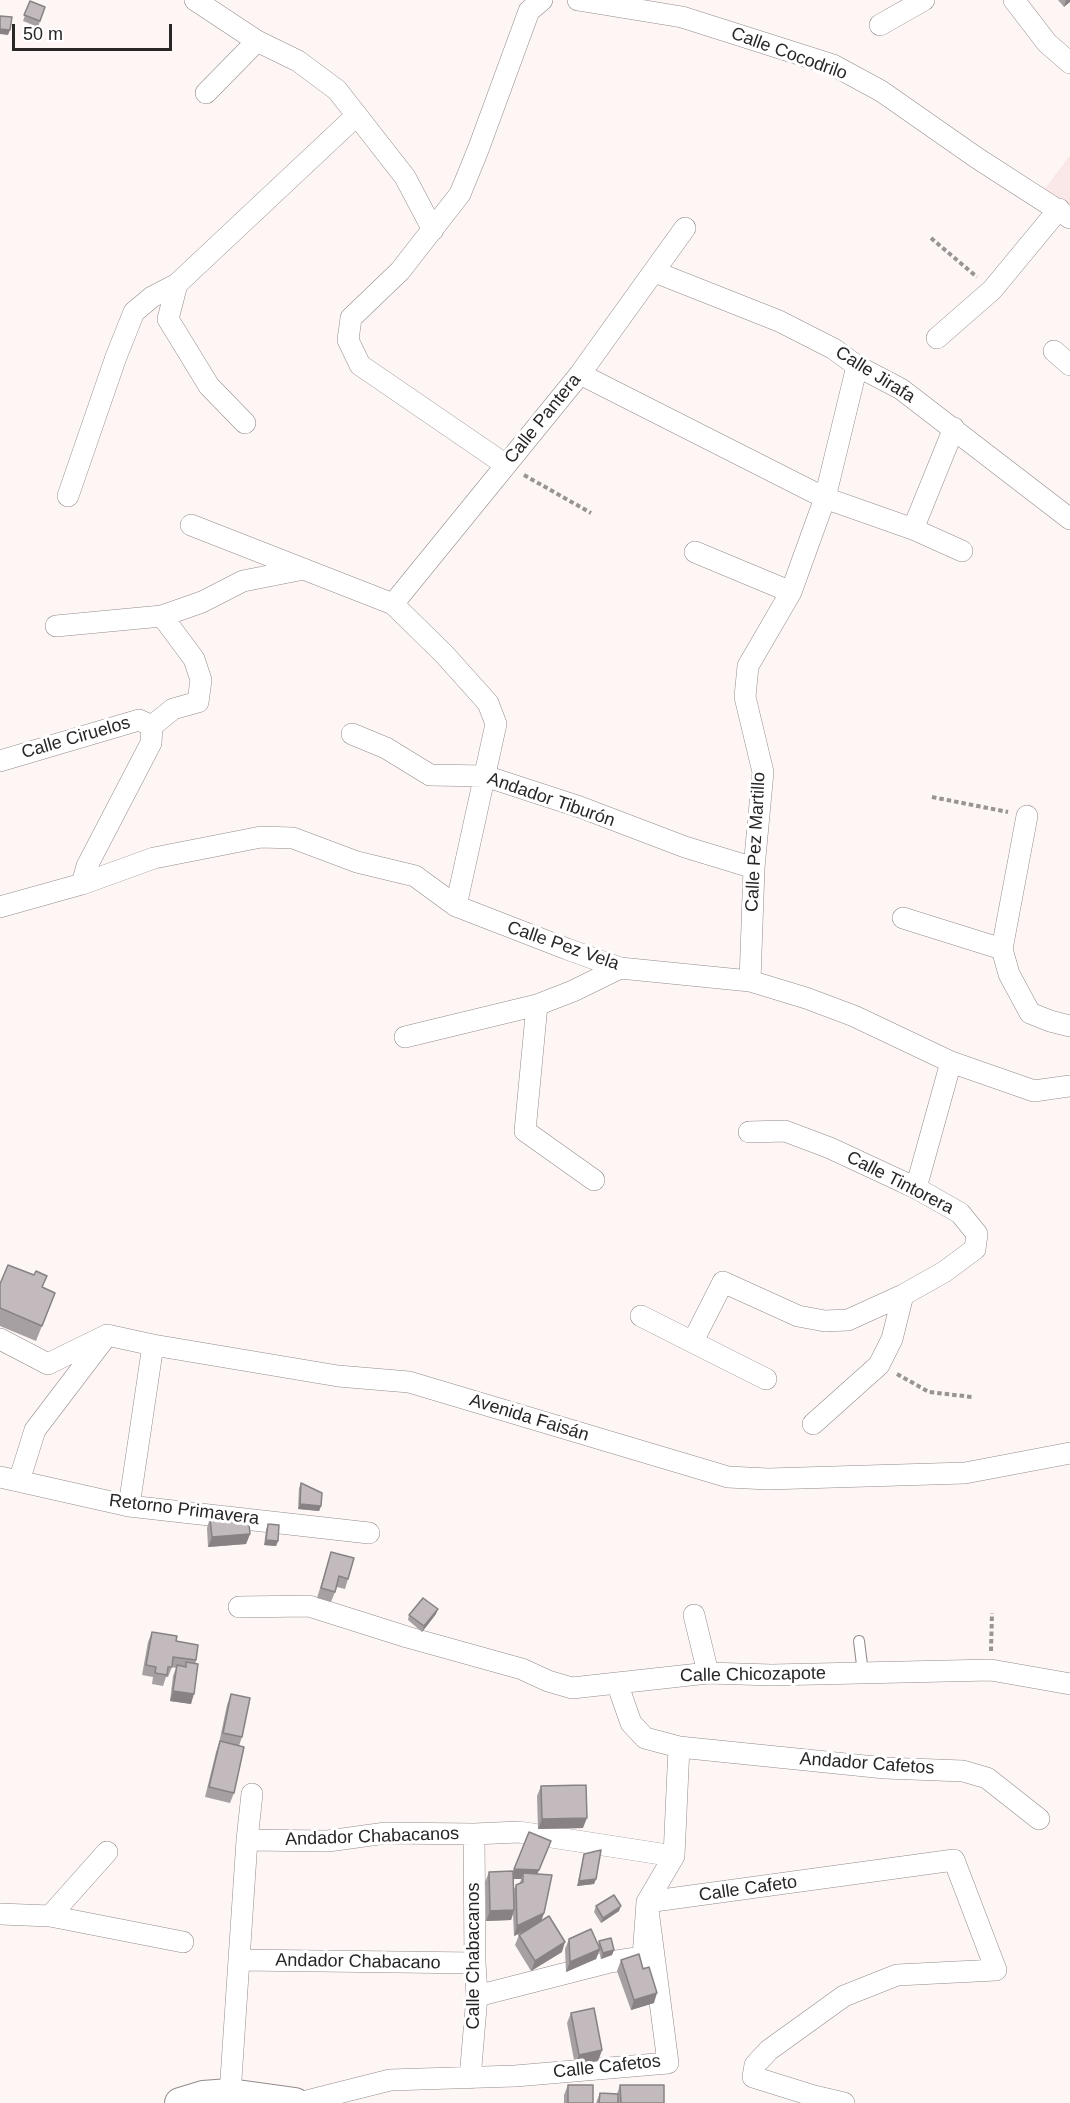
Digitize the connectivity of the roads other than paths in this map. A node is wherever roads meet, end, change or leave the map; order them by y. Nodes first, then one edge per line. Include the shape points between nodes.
1 (195, 0) edge
2 (541, 0) edge
3 (578, 0) edge
4 (924, 0) edge
5 (1014, 0) edge
6 (880, 25) dead end
7 (257, 41) junction
8 (1070, 63) edge
9 (206, 93) dead end
10 (357, 115) junction
11 (1065, 214) edge
12 (685, 228) dead end
13 (433, 230) junction
14 (655, 272) junction
15 (177, 284) junction
16 (937, 338) dead end
17 (1053, 351) dead end
18 (1070, 365) edge
19 (857, 366) junction
20 (580, 374) junction
21 (245, 423) dead end
22 (954, 428) junction
23 (506, 465) junction
24 (68, 496) dead end
25 (825, 498) junction
26 (1068, 514) edge
27 (191, 525) dead end
28 (913, 529) junction
29 (962, 551) dead end
30 (695, 552) dead end
31 (304, 569) junction
32 (791, 592) junction
33 (393, 604) junction
34 (162, 616) junction
35 (56, 626) dead end
36 (152, 726) junction
37 (352, 734) dead end
38 (0, 761) edge
39 (485, 776) junction
40 (1027, 816) road end
41 (754, 868) junction
42 (82, 884) junction
43 (456, 906) junction
44 (0, 907) edge
45 (903, 918) dead end
46 (1002, 949) junction
47 (620, 968) junction
48 (750, 981) junction
49 (537, 1005) junction
50 (1070, 1026) edge
51 (405, 1037) dead end
52 (951, 1062) junction
53 (1070, 1086) edge
54 (749, 1132) dead end
55 (594, 1180) dead end
56 (916, 1188) junction
57 (903, 1295) junction
58 (641, 1316) dead end
59 (107, 1335) junction
60 (0, 1339) edge
61 (693, 1341) junction
62 (153, 1345) junction
63 (766, 1379) dead end
64 (813, 1424) dead end
65 (1070, 1453) edge
66 (10, 1479) edge
67 (129, 1506) junction
68 (369, 1533) dead end
69 (239, 1607) dead end
70 (694, 1615) dead end
71 (859, 1641) dead end
72 (708, 1673) junction
73 (863, 1673) junction
74 (617, 1683) junction
75 (1070, 1684) edge
76 (679, 1747) junction
77 (252, 1794) dead end
78 (1039, 1820) dead end
79 (474, 1834) junction
80 (247, 1840) junction
81 (107, 1852) dead end
82 (674, 1856) junction
83 (647, 1902) junction
84 (0, 1914) edge
85 (50, 1916) junction
86 (183, 1942) dead end
87 (241, 1960) junction
88 (475, 1963) junction
89 (477, 1996) junction
90 (470, 2078) junction
91 (230, 2094) junction
92 (180, 2103) edge
93 (297, 2103) edge
94 (844, 2103) edge

1 - 7 street
2 - 13 street via 529,11 460,194
3 - 11 street, Calle Cocodrilo via 682,16 833,65 881,91
4 - 6 street
5 - 8 street via 1047,43
7 - 9 street
7 - 10 street via 298,61 337,90
10 - 13 street via 405,177
10 - 15 street
11 - 16 street via 992,290
12 - 14 street, Calle Pantera
13 - 23 street via 400,271 351,318 348,340 360,366
14 - 19 street, Calle Jirafa via 779,321 834,349
14 - 20 street, Calle Pantera
15 - 21 street via 168,319 208,386
15 - 24 street via 134,312
17 - 18 street
19 - 22 street, Calle Jirafa via 901,389
19 - 25 street, Calle Pez Martillo
20 - 23 street, Calle Pantera
20 - 25 street
22 - 26 street, Calle Jirafa
22 - 28 street
23 - 33 street, Calle Pantera
25 - 28 street
25 - 32 street, Calle Pez Martillo
27 - 31 street
28 - 29 street
30 - 32 street
31 - 33 street
31 - 34 street via 243,581 202,602
32 - 41 street, Calle Pez Martillo via 748,666 745,697 763,772
33 - 39 street via 489,703 496,724
34 - 35 street
34 - 36 street via 194,659 201,680 198,702 173,709
36 - 38 street, Calle Ciruelos via 139,720
36 - 42 street via 151,743 87,866
37 - 39 street, Andador Tiburón via 386,748 430,775
39 - 41 street, Andador Tiburón
39 - 43 street
40 - 46 street
41 - 48 street, Calle Pez Martillo
42 - 43 street, Calle Pez Vela via 154,858 261,837 293,838 357,862 415,876
42 - 44 street, Calle Pez Vela
43 - 47 street, Calle Pez Vela
45 - 46 street
46 - 50 street via 1009,974 1030,1013
47 - 48 street, Calle Pez Vela
47 - 49 street
48 - 52 street, Calle Pez Vela via 854,1016
49 - 51 street
49 - 55 street via 525,1131
52 - 53 street, Calle Pez Vela via 1034,1091
52 - 56 street
54 - 56 street, Calle Tintorera via 785,1131
56 - 57 street, Calle Tintorera via 960,1213 977,1234 975,1249
57 - 61 street, Calle Tintorera via 848,1320 825,1321 798,1316 723,1282
57 - 64 street via 892,1339 879,1365
58 - 61 street
59 - 60 street via 48,1364
59 - 62 street, Avenida Faisán
59 - 66 street via 35,1430
61 - 63 street
62 - 65 street, Avenida Faisán via 338,1376 409,1382 728,1476 768,1479 965,1473
62 - 67 street
66 - 67 street, Retorno Primavera
67 - 68 street, Retorno Primavera
69 - 74 street, Calle Chicozapote via 309,1606 522,1670 548,1682 572,1688
70 - 72 street
71 - 73 lane
72 - 73 street, Calle Chicozapote
72 - 74 street, Calle Chicozapote
73 - 75 street, Calle Chicozapote via 991,1670
74 - 76 street, Andador Cafetos via 631,1723 645,1738
76 - 78 street, Andador Cafetos via 885,1768 963,1771 987,1778
76 - 82 street
77 - 80 street
79 - 80 street, Andador Chabacanos via 386,1833 328,1841
79 - 82 street, Andador Chabacanos via 519,1832
79 - 88 street, Calle Chabacanos
80 - 87 street
81 - 85 street
82 - 83 street
83 - 89 street via 643,1957
83 - 90 street, Calle Cafetos via 668,2063
83 - 94 street, Calle Cafeto via 954,1860 996,1970 897,1975 844,1996 769,2050 755,2065 753,2077
84 - 85 street
85 - 86 street
87 - 88 street, Andador Chabacano
87 - 91 street
88 - 89 street, Calle Chabacanos
89 - 90 street, Calle Chabacanos
90 - 93 street, Calle Cafetos via 390,2080
91 - 92 main road
91 - 93 main road

